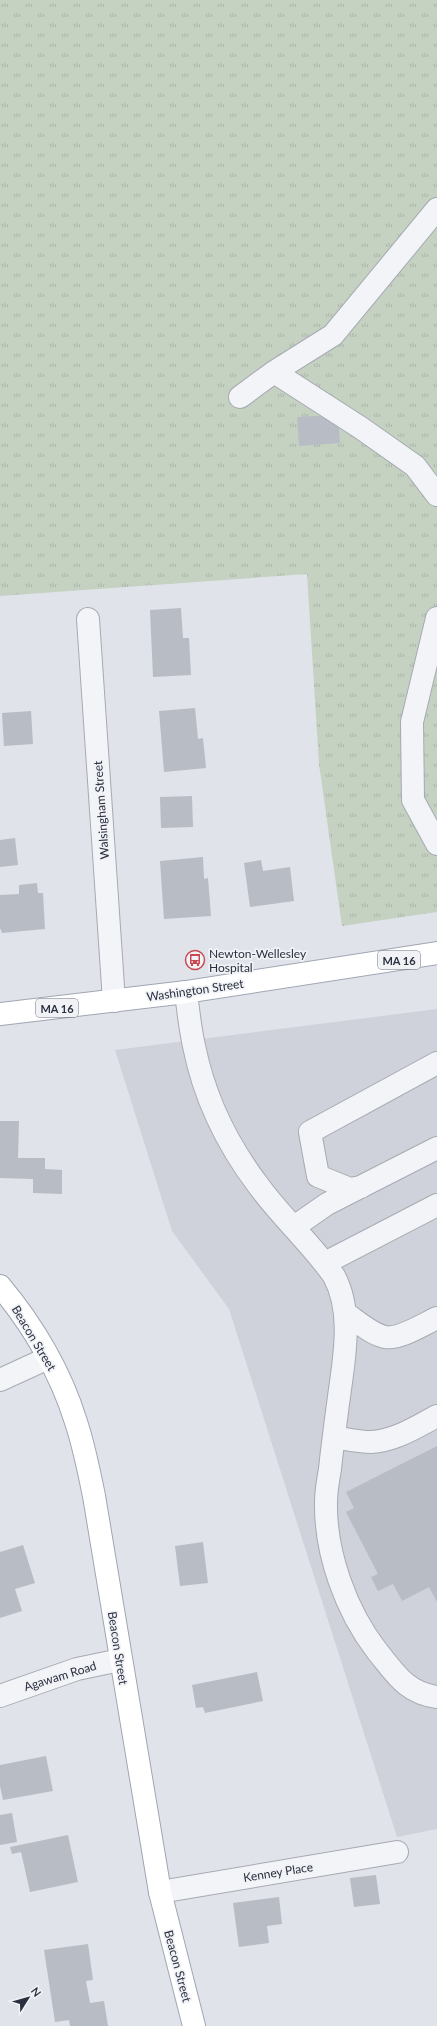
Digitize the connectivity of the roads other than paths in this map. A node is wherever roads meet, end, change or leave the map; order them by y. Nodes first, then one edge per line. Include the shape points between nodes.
1 (437, 209) edge
2 (274, 372) junction
3 (240, 398) dead end
4 (437, 495) edge
5 (437, 618) edge
6 (88, 619) dead end
7 (437, 844) edge
8 (437, 953) edge
9 (186, 992) junction
10 (114, 1001) junction
11 (0, 1014) edge
12 (437, 1064) edge
13 (437, 1148) edge
14 (361, 1187) junction
15 (437, 1206) edge
16 (294, 1228) junction
17 (325, 1263) junction
18 (0, 1286) edge
19 (345, 1313) junction
20 (437, 1318) edge
21 (48, 1358) junction
22 (0, 1380) edge
23 (437, 1416) edge
24 (334, 1437) junction
25 (120, 1660) junction
26 (0, 1696) edge
27 (437, 1697) edge
28 (396, 1852) dead end
29 (160, 1892) junction
30 (194, 2026) edge

1 - 2 street via 333,335
2 - 3 street
2 - 4 street via 415,466
5 - 7 street via 412,722 413,800
6 - 10 street, Walsingham Street
8 - 9 main road, Washington Street / MA 16
9 - 10 main road, Washington Street / MA 16
9 - 16 street via 197,1062 218,1120 258,1186
10 - 11 main road, Washington Street / MA 16
12 - 14 street via 310,1132 318,1176 350,1189
13 - 14 street
14 - 16 street via 327,1204
15 - 17 street
16 - 17 street
17 - 19 street via 341,1288
18 - 21 main road, Beacon Street via 26,1320
19 - 20 street via 379,1336 387,1338 410,1332
19 - 24 street via 345,1353
21 - 22 street
21 - 25 main road, Beacon Street via 76,1421 89,1469
23 - 24 street via 399,1435 380,1441
24 - 27 street via 326,1502 330,1542 348,1603 368,1639 403,1684
25 - 26 street, Agawam Road via 77,1669
25 - 29 main road, Beacon Street
28 - 29 street, Kenney Place
29 - 30 main road, Beacon Street

